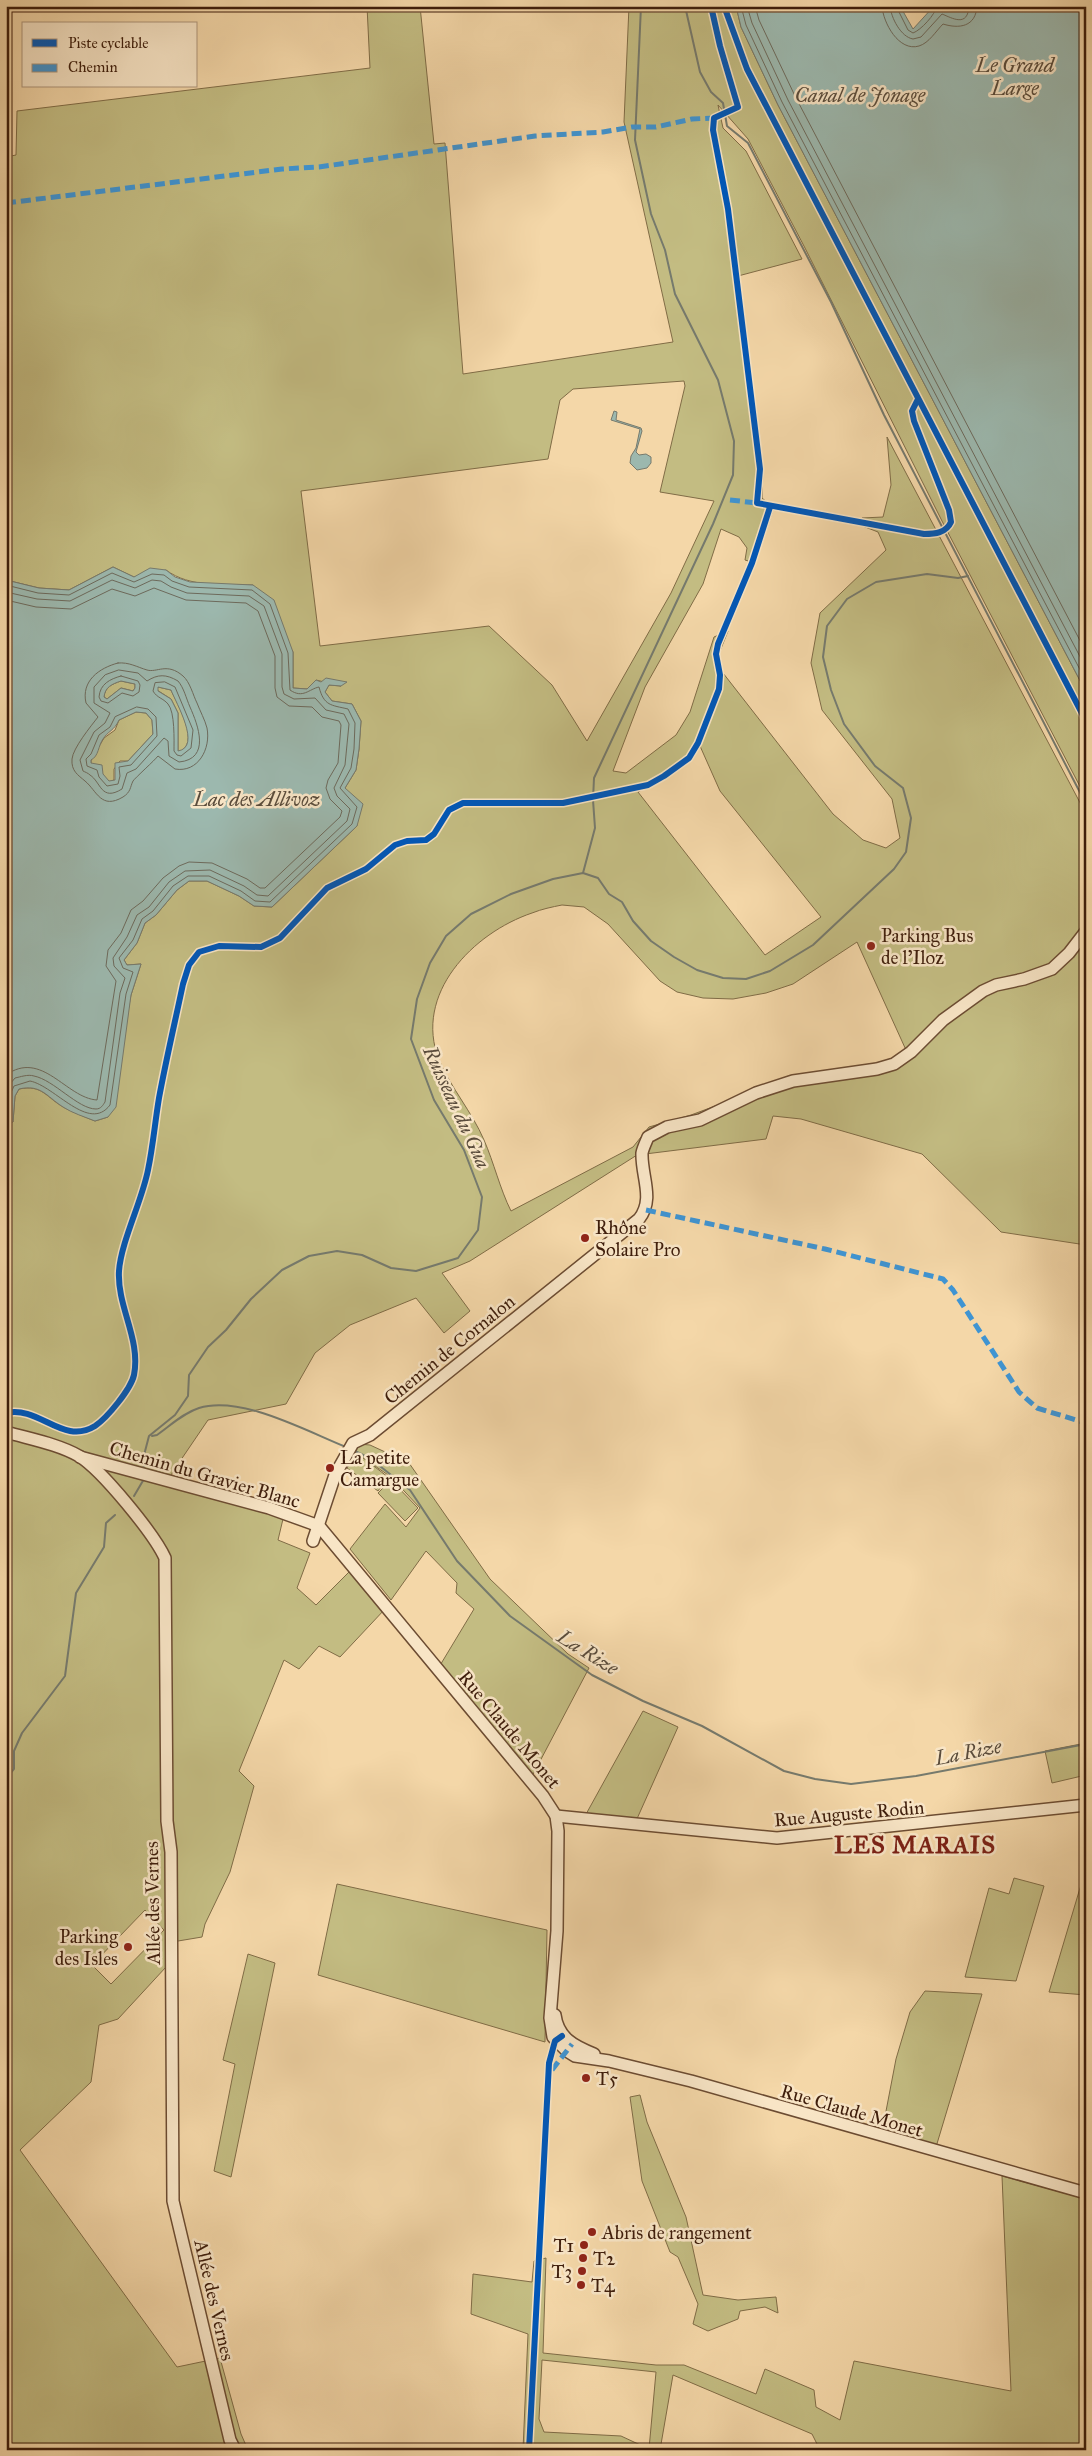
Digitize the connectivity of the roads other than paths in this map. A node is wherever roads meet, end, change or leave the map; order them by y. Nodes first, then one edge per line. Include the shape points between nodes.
1 (1086, 931) edge
2 (6, 1432) edge
3 (80, 1457) junction
4 (319, 1526) junction
5 (313, 1541) dead end
6 (1086, 1805) edge
7 (556, 1816) junction
8 (1086, 2194) edge
9 (235, 2450) edge

1 - 4 street, Chemin de Cornalon via 1052,968 1024,979 996,984 983,991 943,1020 894,1064 793,1081 756,1093 700,1120 667,1127 648,1137 642,1152 647,1201 646,1210 639,1219 351,1448 335,1475
2 - 3 street, Allée des Vernes
3 - 4 street, Chemin du Gravier Blanc via 269,1508
3 - 9 street, Allée des Vernes via 129,1507 158,1544 164,1558 173,2201
4 - 5 street, Chemin de Cornalon
4 - 7 street, Rue Claude Monet via 543,1796
6 - 7 street, Rue Auguste Rodin via 777,1838
7 - 8 street, Rue Claude Monet via 559,1884 552,1996 555,2019 562,2036 572,2044 609,2061 691,2081

